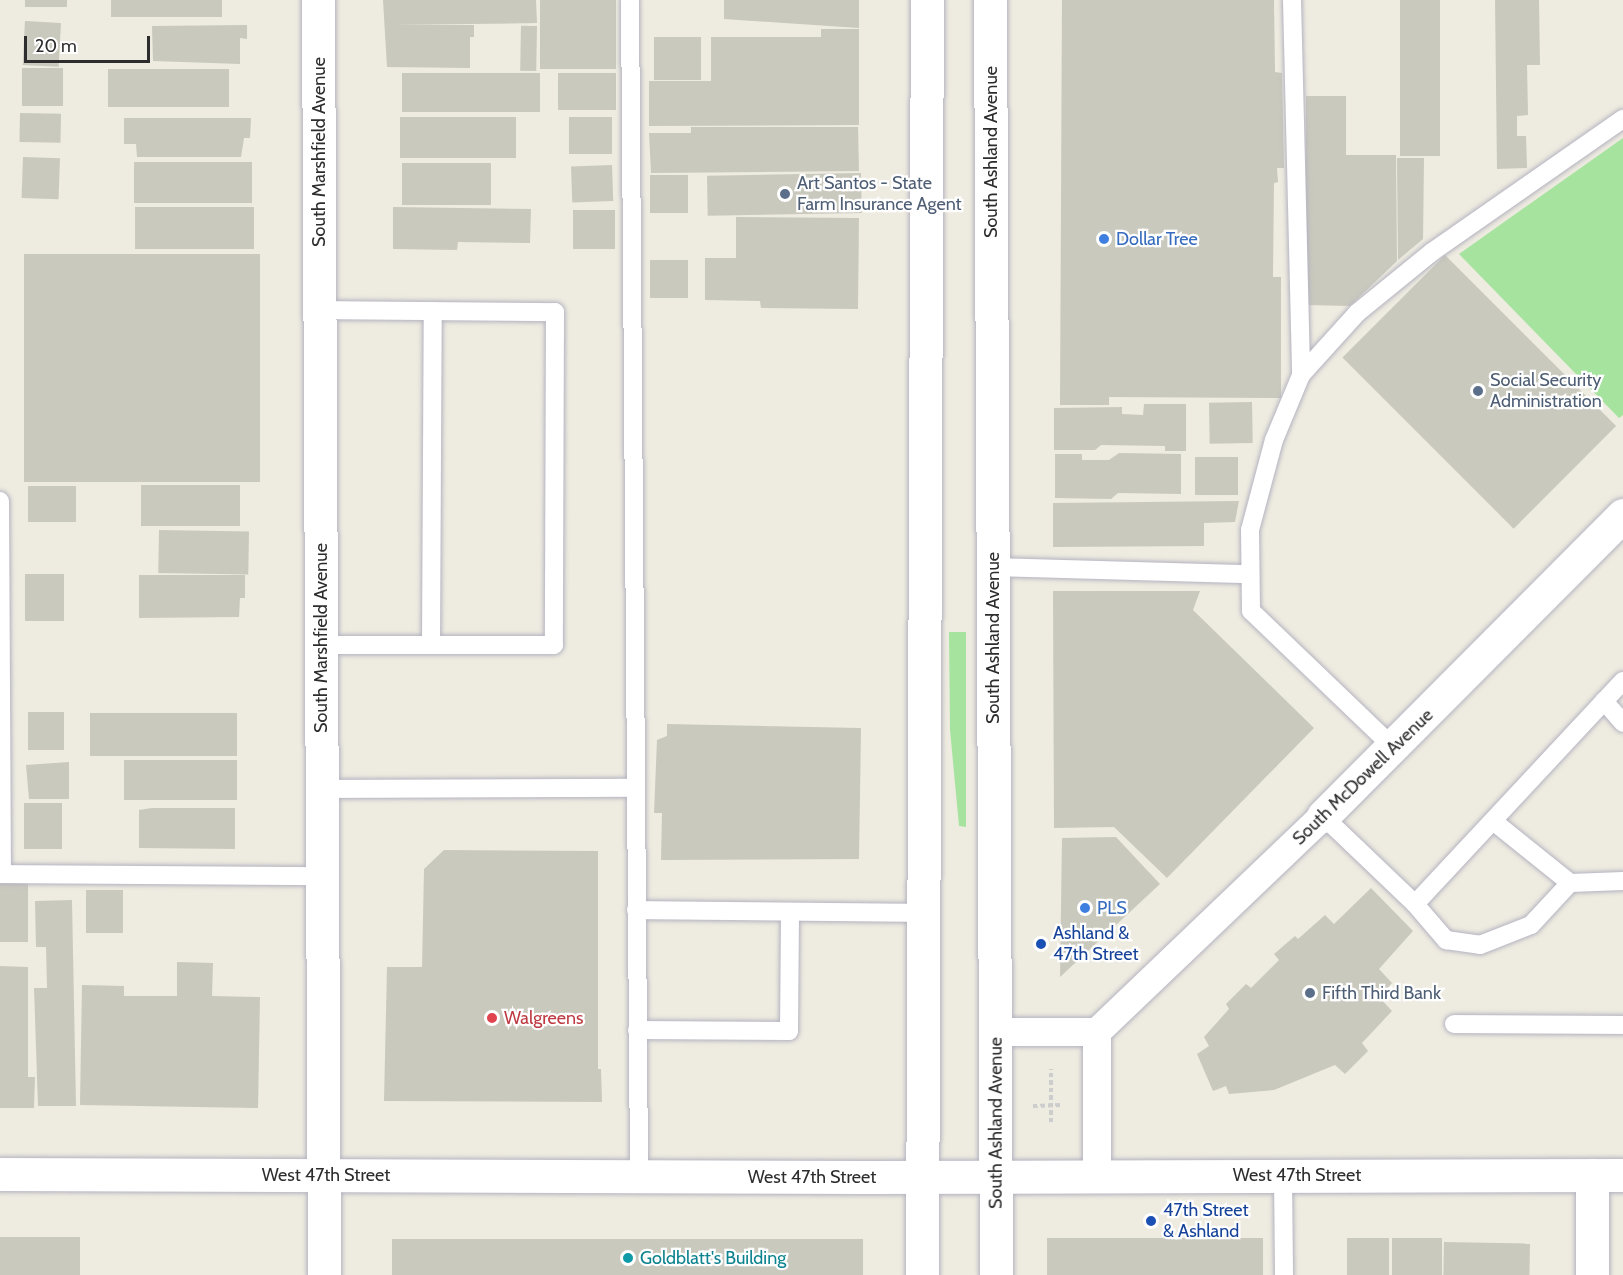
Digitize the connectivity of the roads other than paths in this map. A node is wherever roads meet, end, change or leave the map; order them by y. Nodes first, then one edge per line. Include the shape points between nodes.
1 (318, 0) edge
2 (630, 0) edge
3 (927, 0) edge
4 (990, 0) edge
5 (1292, 0) edge
6 (1623, 119) edge
7 (320, 310) junction
8 (434, 311) junction
9 (1301, 375) junction
10 (0, 501) edge
11 (1623, 515) edge
12 (993, 567) junction
13 (1250, 574) junction
14 (321, 645) junction
15 (431, 645) junction
16 (1623, 681) edge
17 (1604, 701) junction
18 (1623, 723) edge
19 (1394, 748) junction
20 (636, 788) junction
21 (322, 789) junction
22 (1323, 816) junction
23 (1493, 821) junction
24 (1, 874) edge
25 (322, 876) junction
26 (1623, 881) edge
27 (1570, 883) junction
28 (1415, 904) junction
29 (636, 910) junction
30 (790, 912) junction
31 (924, 913) junction
32 (1454, 1024) dead end
33 (1623, 1025) edge
34 (638, 1030) junction
35 (995, 1032) junction
36 (1097, 1032) junction
37 (0, 1174) edge
38 (324, 1175) junction
39 (1608, 1175) edge
40 (639, 1176) junction
41 (1097, 1176) junction
42 (1283, 1176) junction
43 (921, 1177) junction
44 (997, 1177) junction
45 (324, 1275) edge
46 (922, 1275) edge
47 (996, 1275) edge
48 (1284, 1275) edge
49 (1592, 1275) edge

1 - 7 main road, South Marshfield Avenue
2 - 20 lane
3 - 31 main road
4 - 12 main road, South Ashland Avenue
5 - 9 lane
6 - 9 lane via 1432,252 1357,313
7 - 8 lane
7 - 14 main road, South Marshfield Avenue
8 - 15 lane
8 - 15 lane via 555,312 554,645
9 - 13 lane via 1274,440 1250,530
10 - 24 lane
11 - 19 main road, South McDowell Avenue
12 - 13 lane
12 - 35 main road, South Ashland Avenue
13 - 19 lane via 1251,611
14 - 15 lane
14 - 21 main road, South Marshfield Avenue
16 - 17 lane
17 - 18 lane
17 - 23 lane
19 - 22 main road, South McDowell Avenue
20 - 21 lane
20 - 29 lane
21 - 25 main road, South Marshfield Avenue
22 - 28 lane
22 - 36 street, South McDowell Avenue
23 - 27 lane
23 - 28 lane
24 - 25 lane
25 - 38 main road, South Marshfield Avenue
26 - 27 lane
27 - 28 lane via 1531,924 1480,945 1446,940
29 - 30 lane
29 - 34 lane
30 - 31 lane
30 - 34 lane via 789,1031
31 - 43 main road
32 - 33 lane
34 - 40 lane
35 - 36 street
35 - 44 main road, South Ashland Avenue
36 - 41 street
37 - 38 main road, West 47th Street
38 - 40 main road, West 47th Street
38 - 45 main road, South Marshfield Avenue
39 - 42 main road, West 47th Street
39 - 49 main road
40 - 43 main road, West 47th Street
41 - 42 main road, West 47th Street
41 - 44 main road, West 47th Street
42 - 48 lane
43 - 44 main road, West 47th Street
43 - 46 main road
44 - 47 main road, South Ashland Avenue

